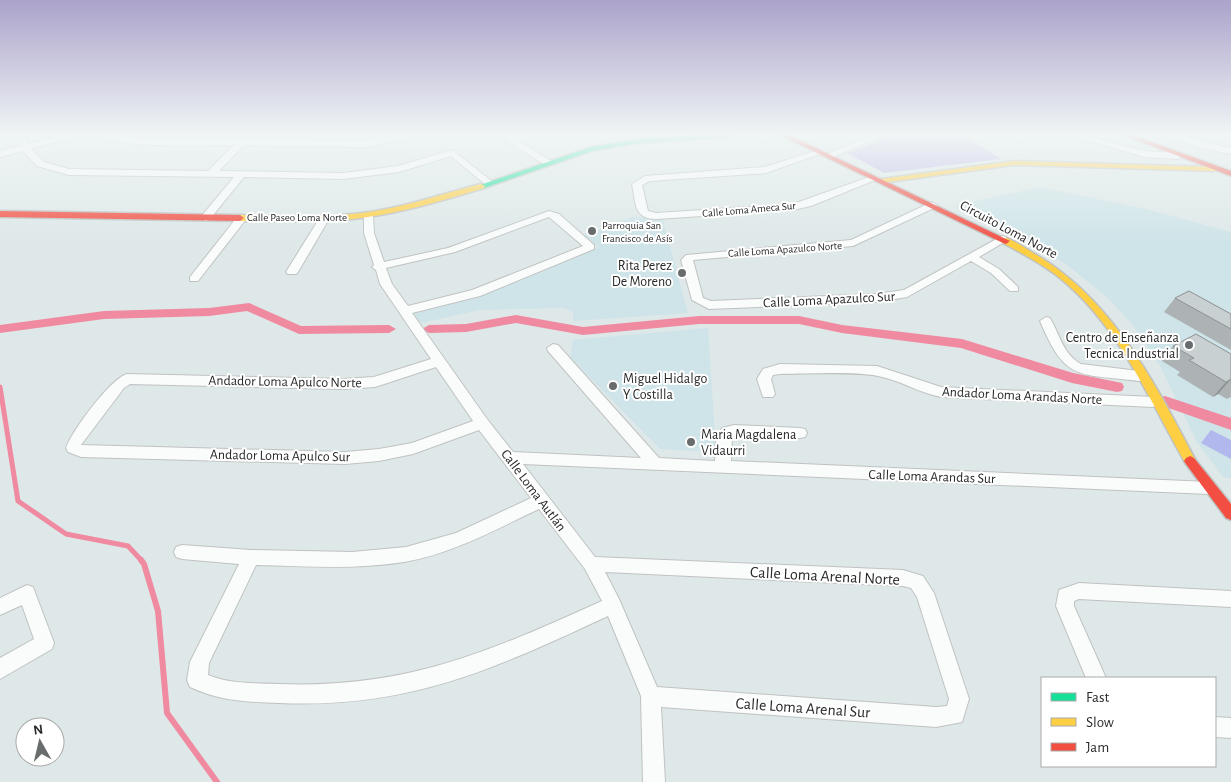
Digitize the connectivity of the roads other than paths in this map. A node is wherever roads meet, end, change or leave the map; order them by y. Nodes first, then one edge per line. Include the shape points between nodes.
1 (112, 171) edge
2 (213, 171) edge
3 (383, 171) edge
4 (475, 171) edge
5 (523, 171) edge
6 (747, 171) edge
7 (862, 171) edge
8 (942, 171) edge
9 (211, 174) junction
10 (242, 174) junction
11 (878, 179) junction
12 (489, 183) junction
13 (932, 205) junction
14 (0, 214) edge
15 (549, 214) joint
16 (368, 216) junction
17 (205, 218) junction
18 (242, 218) junction
19 (324, 219) junction
20 (1002, 239) junction
21 (590, 247) joint
22 (971, 257) junction
23 (378, 267) junction
24 (292, 272) dead end
25 (194, 279) dead end
26 (1014, 289) dead end
27 (702, 303) joint
28 (404, 311) junction
29 (1046, 321) dead end
30 (553, 348) dead end
31 (439, 361) junction
32 (1139, 376) junction
33 (768, 394) dead end
34 (1153, 402) junction
35 (482, 423) junction
36 (800, 433) dead end
37 (73, 448) joint
38 (510, 458) junction
39 (655, 464) junction
40 (722, 467) junction
41 (1209, 488) junction
42 (542, 500) junction
43 (1231, 514) edge
44 (182, 552) dead end
45 (251, 557) junction
46 (591, 564) junction
47 (1231, 599) edge
48 (613, 605) junction
49 (0, 607) edge
50 (0, 669) edge
51 (1096, 677) edge
52 (651, 696) junction
53 (955, 715) joint
54 (1216, 727) edge
55 (1231, 728) edge
56 (654, 782) edge

1 - 9 street
2 - 9 street
3 - 10 street
4 - 12 street
5 - 12 street, Calle Paseo Loma Norte
6 - 11 street, Calle Loma Ameca Sur via 640,180 637,184 643,212 648,216 793,207
7 - 11 street, Circuito Loma Norte
8 - 11 street
9 - 10 street
10 - 17 street
11 - 13 street, Circuito Loma Norte
12 - 16 street, Calle Paseo Loma Norte via 419,205
13 - 20 street, Circuito Loma Norte
13 - 27 street, Calle Loma Apazulco Norte via 853,243 690,257 687,260 698,300
14 - 17 street, Calle Paseo Loma Norte
15 - 21 street
15 - 23 street via 451,250
16 - 19 street, Calle Paseo Loma Norte
16 - 23 street, Calle Loma Autlán
17 - 18 street, Calle Paseo Loma Norte
18 - 19 street, Calle Paseo Loma Norte
18 - 25 street
19 - 24 street
20 - 22 street, Calle Loma Apazulco Sur
20 - 32 street, Circuito Loma Norte via 1045,263 1078,289 1113,328
21 - 28 street via 476,293
22 - 26 street
22 - 27 street, Calle Loma Apazulco Sur via 916,289 895,296
23 - 28 street, Calle Loma Autlán via 381,286
28 - 31 street, Calle Loma Autlán
29 - 32 street via 1069,364
30 - 39 street
31 - 35 street, Calle Loma Autlán
31 - 37 street, Andador Loma Apulco Norte via 375,382 343,384 127,379 119,385
32 - 34 street, Circuito Loma Norte
33 - 34 street, Andador Loma Arandas Norte via 764,379 768,372 790,369 878,371 941,392
34 - 41 street, Circuito Loma Norte
35 - 37 street, Andador Loma Apulco Sur via 413,448 345,458 81,451
35 - 38 street, Calle Loma Autlán
36 - 40 street via 727,432 723,439
38 - 39 street, Calle Loma Arandas Sur
38 - 42 street, Calle Loma Autlán
39 - 40 street, Calle Loma Arandas Sur
40 - 41 street, Calle Loma Arandas Sur
41 - 43 street, Circuito Loma Norte
42 - 45 street via 459,539 406,554 352,560
42 - 46 street, Calle Loma Autlán
44 - 45 street
45 - 48 street via 200,662 197,680 213,689 279,694 353,692 428,680 498,656
46 - 48 street, Calle Loma Autlán
46 - 53 street, Calle Loma Arenal Norte via 903,578 917,582 925,593 958,699
47 - 51 street via 1079,591 1065,596 1065,606
48 - 52 street, Calle Loma Autlán
49 - 50 street via 27,593 45,643
52 - 53 street, Calle Loma Arenal Sur via 936,717
52 - 56 street, Calle Loma Autlán
54 - 55 street

